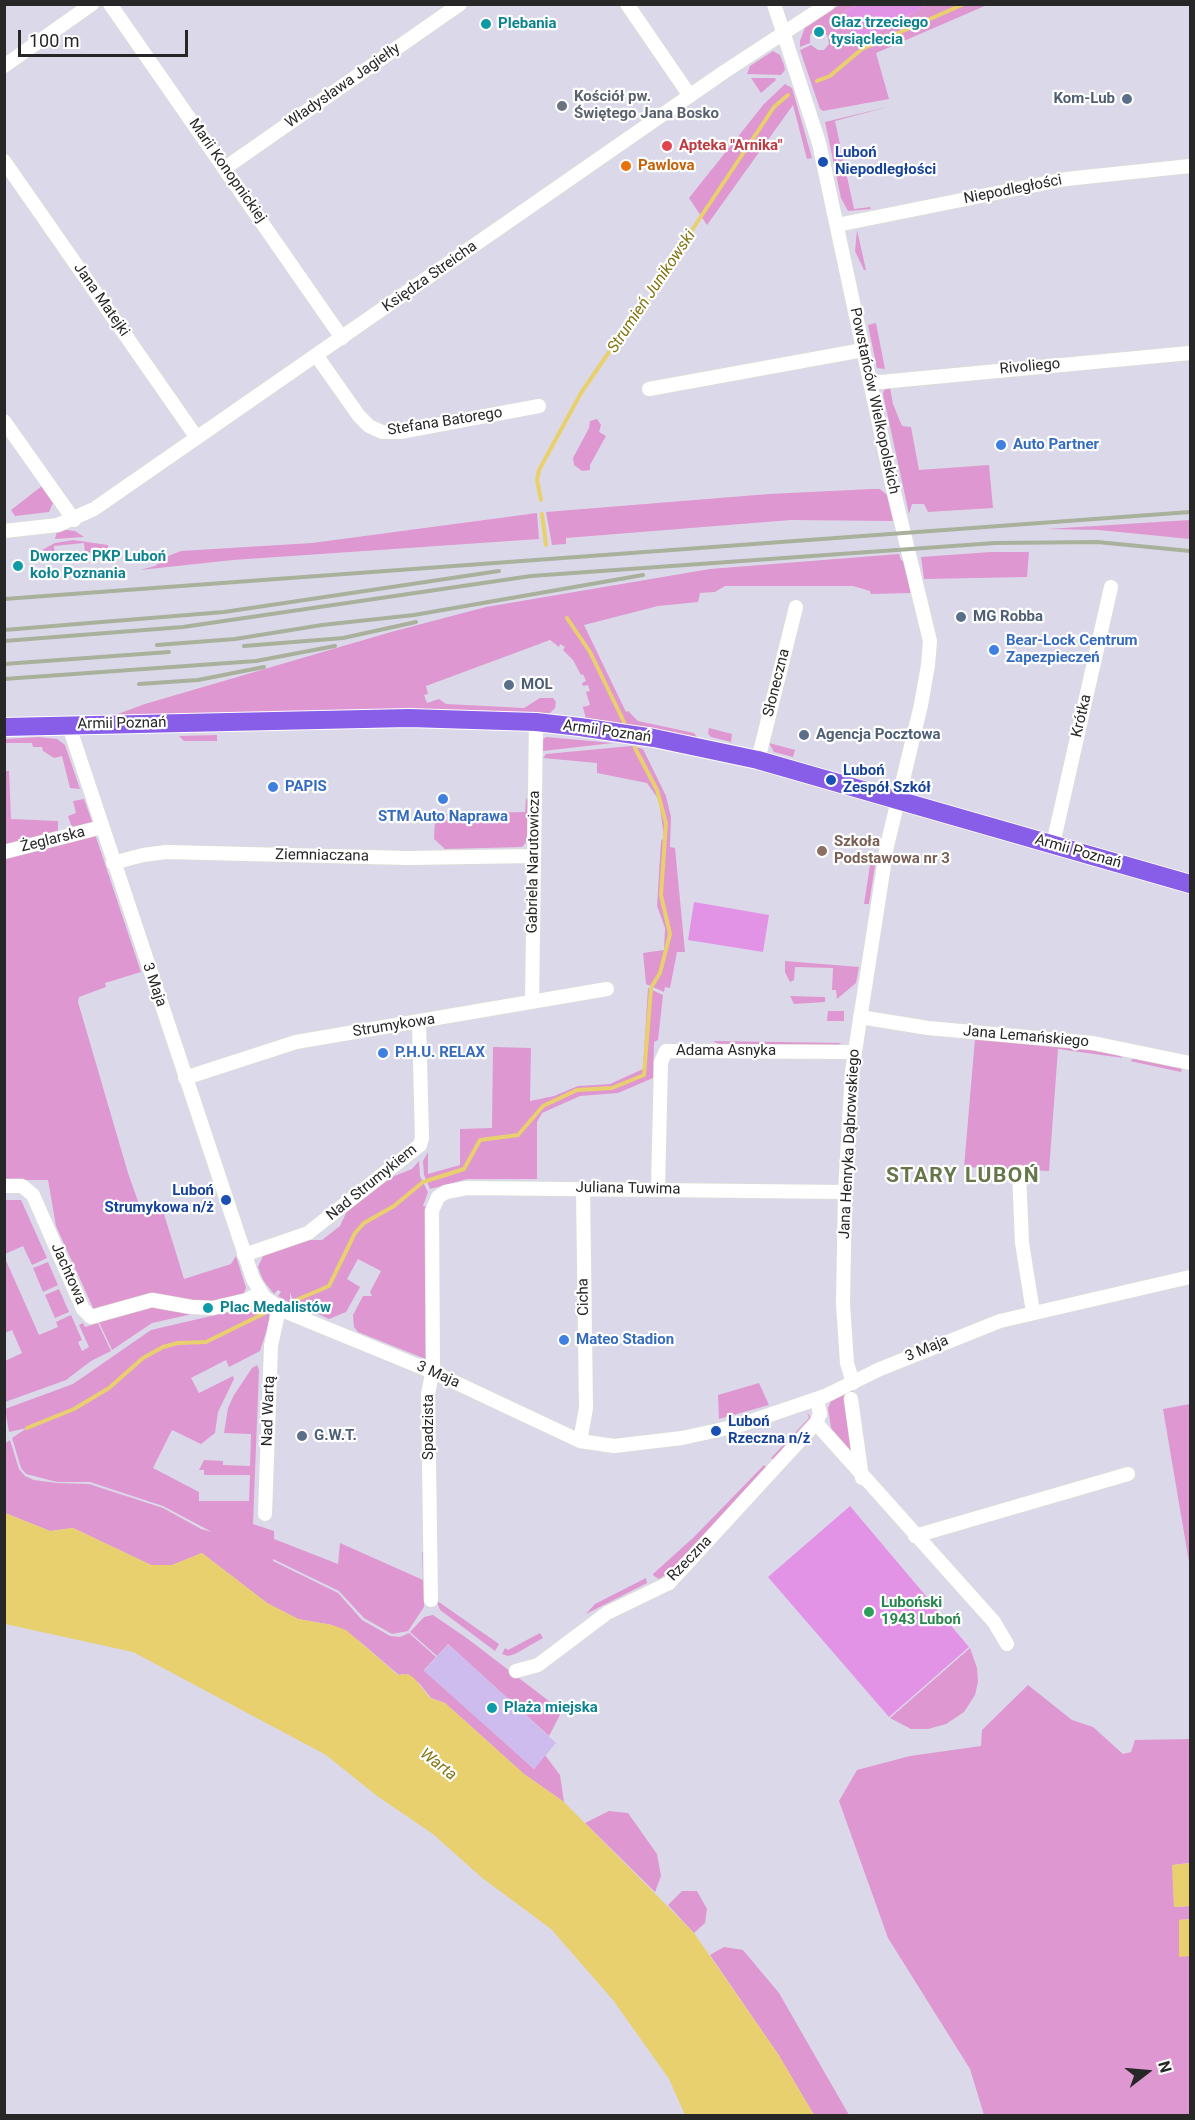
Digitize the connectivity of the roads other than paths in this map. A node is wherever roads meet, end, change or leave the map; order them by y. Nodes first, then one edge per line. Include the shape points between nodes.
1 (92, 4) edge
2 (110, 4) edge
3 (460, 4) edge
4 (627, 4) edge
5 (774, 4) edge
6 (828, 4) edge
7 (783, 32) junction
8 (4, 66) edge
9 (690, 96) junction
10 (4, 161) edge
11 (1191, 166) edge
12 (225, 168) junction
13 (837, 225) junction
14 (342, 338) junction
15 (863, 350) junction
16 (1191, 353) edge
17 (316, 355) junction
18 (870, 383) junction
19 (650, 389) dead end
20 (539, 406) dead end
21 (4, 421) edge
22 (197, 438) junction
23 (74, 520) junction
24 (4, 531) edge
25 (1112, 587) dead end
26 (796, 607) dead end
27 (536, 722) junction
28 (69, 726) junction
29 (4, 727) edge
30 (759, 760) junction
31 (898, 800) junction
32 (102, 827) junction
33 (1053, 844) junction
34 (4, 852) edge
35 (533, 856) junction
36 (113, 863) junction
37 (1191, 884) edge
38 (608, 989) dead end
39 (532, 1002) junction
40 (860, 1017) junction
41 (419, 1022) junction
42 (854, 1052) junction
43 (1191, 1063) edge
44 (185, 1078) junction
45 (1019, 1172) dead end
46 (4, 1186) edge
47 (583, 1188) junction
48 (658, 1189) junction
49 (845, 1192) junction
50 (432, 1219) joint
51 (244, 1255) junction
52 (1191, 1277) edge
53 (260, 1293) junction
54 (279, 1308) junction
55 (1032, 1312) junction
56 (433, 1372) junction
57 (853, 1383) junction
58 (817, 1399) junction
59 (851, 1399) dead end
60 (816, 1423) junction
61 (580, 1441) junction
62 (1128, 1474) dead end
63 (862, 1478) junction
64 (265, 1514) dead end
65 (919, 1534) junction
66 (431, 1600) dead end
67 (1007, 1644) dead end
68 (516, 1671) dead end

1 - 8 street
2 - 12 street, Marii Konopnickiej
3 - 12 street, Władysława Jagiełły
4 - 9 street
5 - 7 street, Powstańców Wielkopolskich
6 - 7 street, Księdza Streicha
7 - 9 street, Księdza Streicha
7 - 13 street, Powstańców Wielkopolskich via 813,120
9 - 14 street, Księdza Streicha
10 - 22 street, Jana Matejki
11 - 13 street, Niepodległości via 1060,180
12 - 14 street, Marii Konopnickiej
13 - 15 street, Powstańców Wielkopolskich
14 - 17 street, Księdza Streicha
15 - 18 street, Powstańców Wielkopolskich
15 - 19 street
16 - 18 street, Rivoliego
17 - 20 street, Stefana Batorego via 359,416 382,432
17 - 22 street, Księdza Streicha
18 - 31 street, Powstańców Wielkopolskich via 930,641 927,674
21 - 23 street
22 - 23 street, Księdza Streicha
23 - 24 street, Księdza Streicha
25 - 33 street, Krótka
26 - 30 street, Słoneczna
27 - 28 main road, Armii Poznań via 409,718
27 - 30 main road, Armii Poznań via 654,738
27 - 35 street, Gabriela Narutowicza
28 - 29 main road, Armii Poznań
28 - 32 street, 3 Maja
30 - 31 main road, Armii Poznań
31 - 33 main road, Armii Poznań
31 - 40 street, Jana Henryka Dąbrowskiego
32 - 34 street, Żeglarska
32 - 36 street, 3 Maja
33 - 37 main road, Armii Poznań
35 - 36 street, Ziemniaczana via 420,858 166,852
35 - 39 street, Gabriela Narutowicza
36 - 44 street, 3 Maja
38 - 39 street, Strumykowa
39 - 41 street, Strumykowa
40 - 42 street, Jana Henryka Dąbrowskiego
40 - 43 street, Jana Lemańskiego via 928,1028 1093,1043
41 - 44 street, Strumykowa via 296,1042
41 - 51 street, Nad Strumykiem via 420,1145 314,1229
42 - 48 street, Adama Asnyka via 666,1051 661,1062
42 - 49 street, Jana Henryka Dąbrowskiego
44 - 51 street, 3 Maja
45 - 55 street via 1022,1243
46 - 53 street, Jachtowa via 22,1186 33,1195 83,1309 91,1317 152,1300 213,1308
47 - 48 street, Juliana Tuwima
47 - 50 street, Juliana Tuwima via 452,1190 435,1200
47 - 61 street, Cicha via 586,1408
48 - 49 street, Juliana Tuwima
49 - 57 street, Jana Henryka Dąbrowskiego via 843,1304 847,1363
50 - 56 street, Spadzista
51 - 53 street, 3 Maja
52 - 55 street, 3 Maja
53 - 54 street, 3 Maja
54 - 56 street, 3 Maja
54 - 64 street, Nad Wartą via 271,1346
55 - 57 street, 3 Maja via 956,1337
56 - 61 street, 3 Maja
56 - 66 street, Spadzista via 428,1394
57 - 58 street, 3 Maja
58 - 60 street via 820,1414
58 - 61 street, 3 Maja via 736,1426 682,1438 614,1446
59 - 63 street
60 - 63 street
60 - 68 street, Rzeczna via 669,1583 607,1613 538,1665
62 - 65 street
63 - 65 street
65 - 67 street via 994,1622

